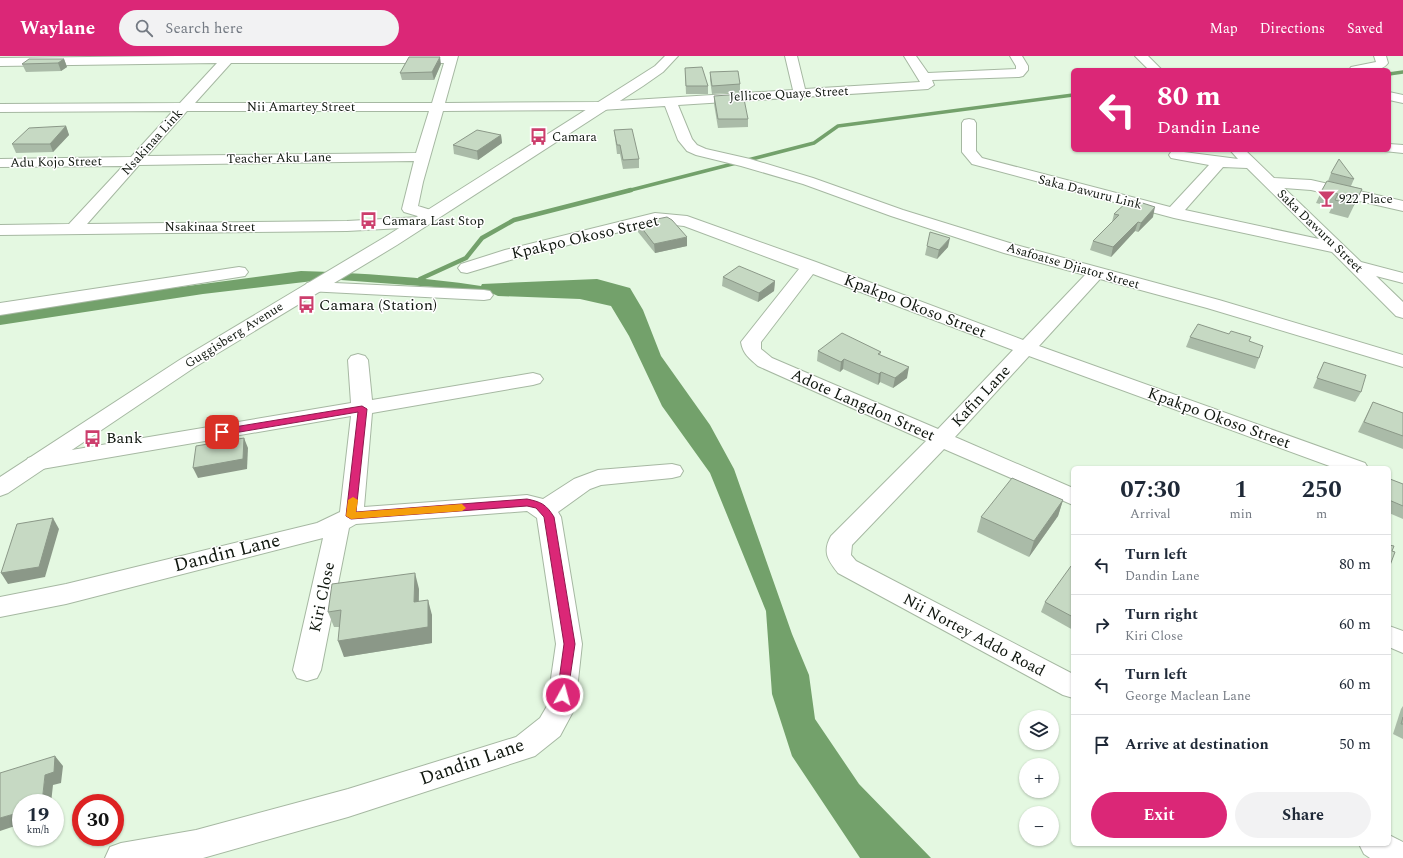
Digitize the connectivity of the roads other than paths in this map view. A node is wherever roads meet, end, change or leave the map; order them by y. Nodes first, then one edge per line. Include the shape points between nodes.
1 (672, 56) edge
2 (791, 56) edge
3 (910, 56) edge
4 (1016, 56) edge
5 (1141, 56) edge
6 (1380, 56) edge
7 (229, 57) edge
8 (452, 58) edge
9 (0, 62) edge
10 (1154, 68) edge
11 (1368, 68) edge
12 (926, 80) junction
13 (800, 93) junction
14 (1391, 96) edge
15 (1403, 98) edge
16 (670, 101) junction
17 (601, 106) junction
18 (184, 107) junction
19 (438, 107) junction
20 (0, 108) edge
21 (969, 123) dead end
22 (1391, 148) edge
23 (1403, 149) edge
24 (1239, 152) edge
25 (1176, 155) dead end
26 (422, 157) junction
27 (136, 160) junction
28 (1219, 162) junction
29 (0, 163) edge
30 (1250, 164) junction
31 (1269, 182) junction
32 (1403, 206) edge
33 (1174, 213) junction
34 (426, 219) junction
35 (75, 228) junction
36 (0, 230) edge
37 (1338, 248) junction
38 (810, 266) junction
39 (1356, 266) junction
40 (467, 268) dead end
41 (239, 272) dead end
42 (1096, 273) junction
43 (1403, 278) edge
44 (318, 284) junction
45 (484, 295) dead end
46 (0, 309) edge
47 (1403, 312) edge
48 (1026, 348) junction
49 (358, 360) dead end
50 (1403, 361) edge
51 (533, 379) dead end
52 (362, 409) junction
53 (941, 439) junction
54 (36, 463) junction
55 (1351, 466) edge
56 (672, 471) dead end
57 (5, 480) edge
58 (1071, 497) edge
59 (544, 510) junction
60 (344, 520) junction
61 (876, 584) joint
62 (0, 607) edge
63 (1391, 637) edge
64 (1403, 642) edge
65 (307, 670) dead end
66 (1071, 686) edge
67 (1379, 846) edge
68 (196, 852) edge
69 (121, 858) edge
70 (1402, 858) edge

1 - 17 street, Guggisberg Avenue via 659,68
2 - 13 street
3 - 12 street
4 - 12 street, Jellicoe Quaye Street via 1022,66 1019,73
5 - 10 street
6 - 11 street via 1380,66
7 - 8 street
7 - 9 street
7 - 18 street, Nsakinaa Link
8 - 19 street
12 - 13 street, Jellicoe Quaye Street via 888,89
13 - 16 street, Jellicoe Quaye Street
14 - 15 street
16 - 17 street, Jellicoe Quaye Street
16 - 42 street, Asafoatse Djiator Street via 685,140 692,148 808,181 936,226
17 - 19 street, Nii Amartey Street
17 - 34 street, Guggisberg Avenue
18 - 19 street, Nii Amartey Street
18 - 20 street, Nii Amartey Street
18 - 27 street, Nsakinaa Link
19 - 26 street
21 - 33 street, Saka Dawuru Link via 969,152 977,161
22 - 23 street
24 - 30 street, Saka Dawuru Street
25 - 28 street
26 - 27 street, Teacher Aku Lane
26 - 34 street via 410,209
27 - 29 street, Adu Kojo Street
27 - 35 street, Nsakinaa Link
28 - 30 street
28 - 33 street
30 - 31 street, Saka Dawuru Street
31 - 32 street via 1311,185
31 - 37 street, Saka Dawuru Street
33 - 37 street, Saka Dawuru Link
34 - 35 street, Nsakinaa Street via 347,226
34 - 44 street, Guggisberg Avenue
35 - 36 street, Nsakinaa Street
37 - 39 street, Saka Dawuru Street
38 - 40 street, Kpakpo Okoso Street via 687,220 655,218 511,254
38 - 48 street, Kpakpo Okoso Street
38 - 53 street, Adote Langdon Street via 751,342 752,351 765,362
39 - 43 street
39 - 47 street, Saka Dawuru Street
41 - 46 street
42 - 48 street, Kafin Lane
42 - 50 street, Asafoatse Djiator Street via 1213,304
44 - 45 street
44 - 54 street, Guggisberg Avenue via 188,364
48 - 53 street, Kafin Lane
48 - 55 street, Kpakpo Okoso Street
49 - 52 street, Kiri Close
51 - 52 street
52 - 54 street
52 - 60 street, Kiri Close
53 - 58 street, Adote Langdon Street
53 - 61 street, Kafin Lane via 840,542 839,557 847,567
54 - 57 street, Guggisberg Avenue
56 - 59 street via 589,480
59 - 60 street, Dandin Lane via 539,505 527,503
59 - 68 street, Dandin Lane via 549,517 569,644 561,708 550,727 525,747
60 - 62 street, Dandin Lane via 321,530 74,592
60 - 65 street, Kiri Close
61 - 66 street, Nii Nortey Addo Road
63 - 64 street
67 - 70 street
68 - 69 street, Dandin Lane

